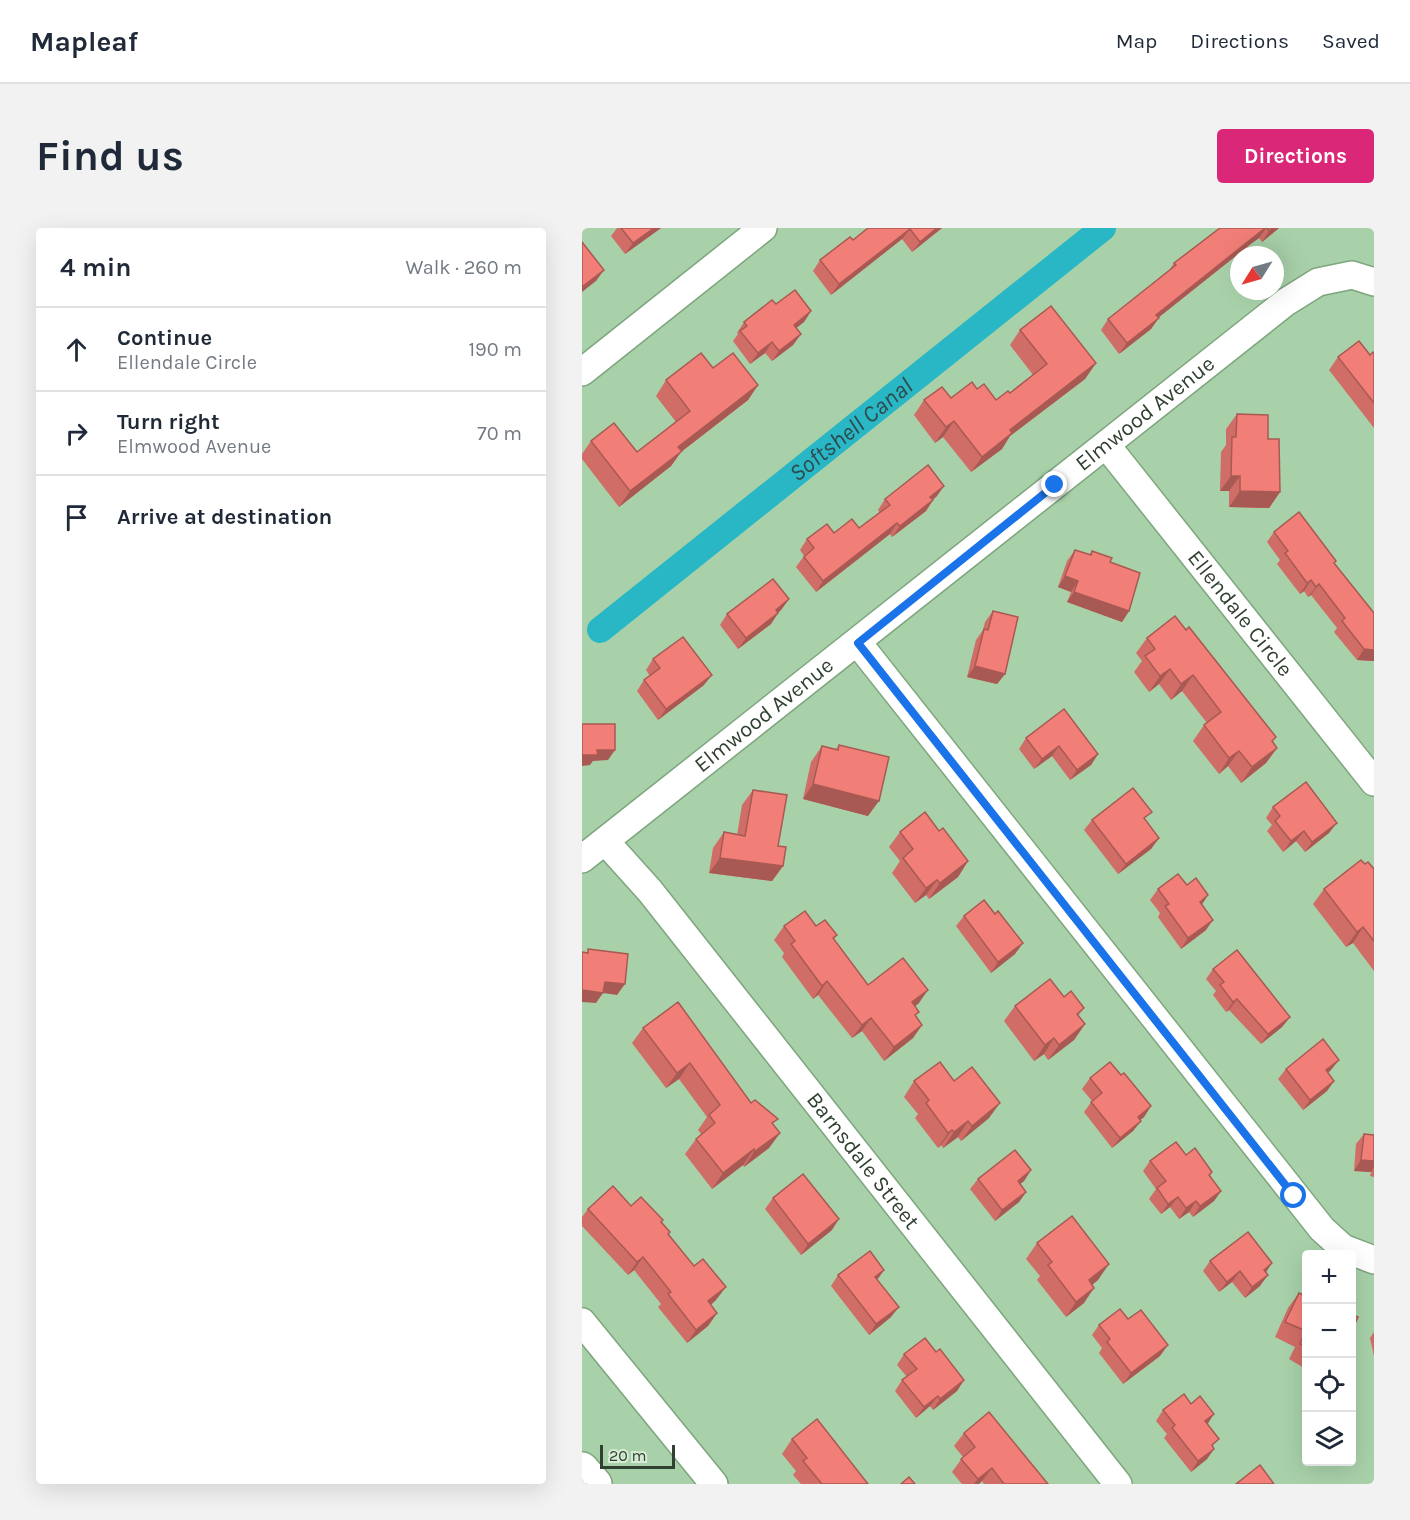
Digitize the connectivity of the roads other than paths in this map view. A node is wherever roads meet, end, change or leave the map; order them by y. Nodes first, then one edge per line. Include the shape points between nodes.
1 (763, 228) edge
2 (1363, 279) edge
3 (582, 372) edge
4 (1107, 446) junction
5 (858, 643) junction
6 (1374, 782) edge
7 (605, 841) junction
8 (582, 859) edge
9 (1374, 1260) edge
10 (582, 1322) edge
11 (582, 1469) edge
12 (595, 1484) edge
13 (714, 1484) edge
14 (1118, 1484) edge

1 - 3 street
2 - 4 street, Elmwood Avenue via 1318,282 1286,302
4 - 5 street, Elmwood Avenue
4 - 6 street, Ellendale Circle
5 - 7 street, Elmwood Avenue
5 - 9 street via 1315,1221 1343,1248
7 - 8 street, Elmwood Avenue
7 - 14 street, Barnsdale Street via 650,891
10 - 13 street
11 - 12 main road

